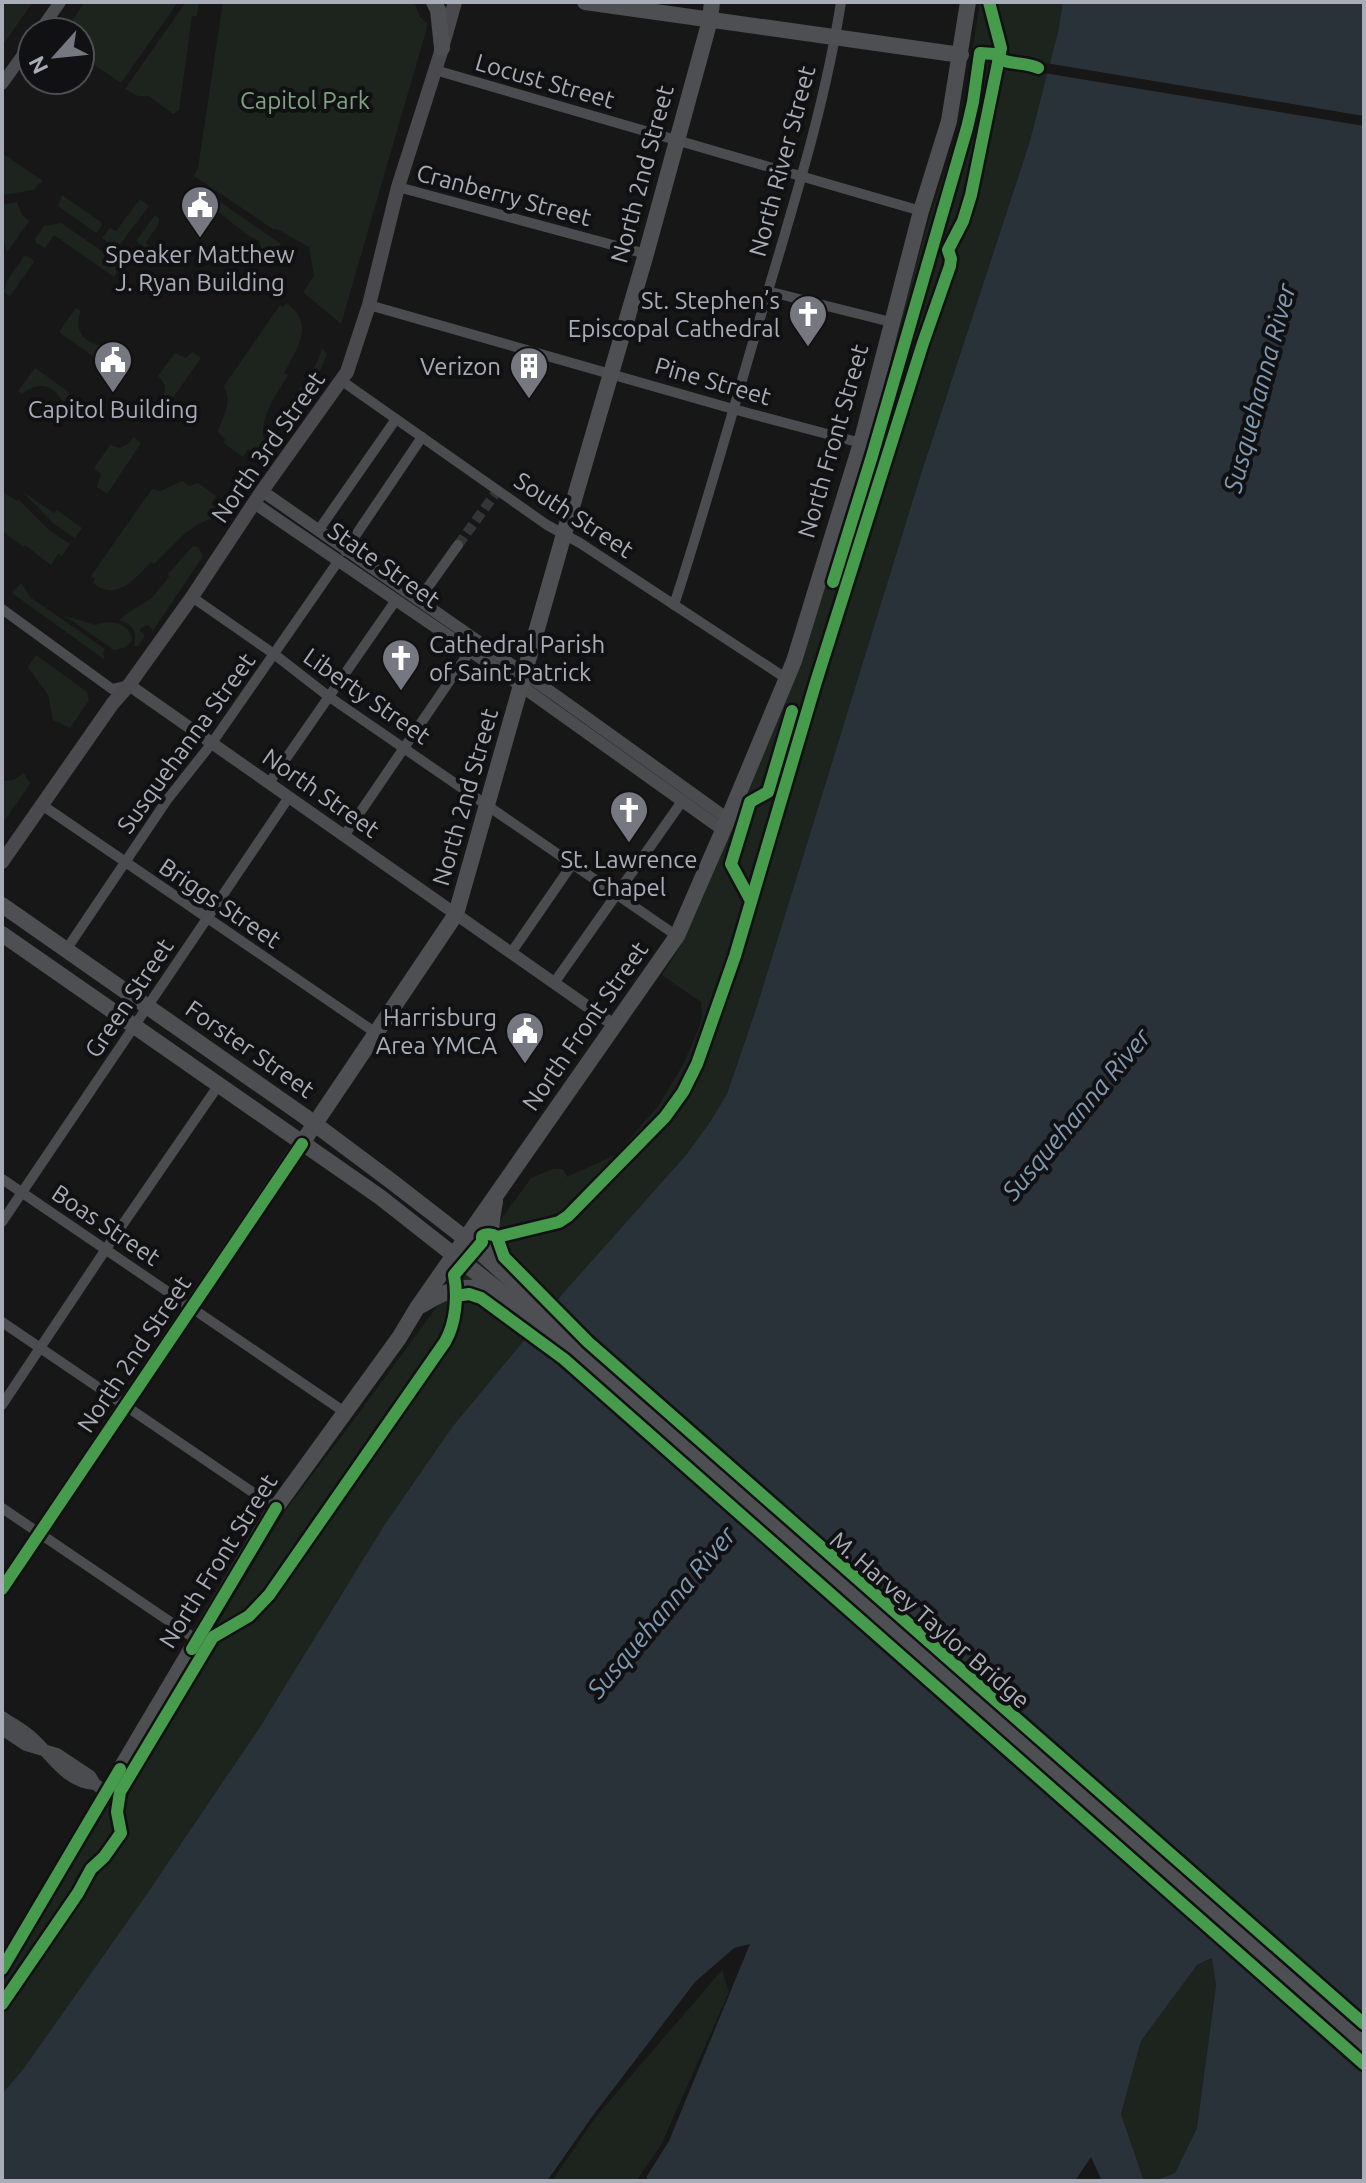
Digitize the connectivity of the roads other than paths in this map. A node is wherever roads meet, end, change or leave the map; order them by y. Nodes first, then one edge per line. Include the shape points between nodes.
1 (434, 2) edge
2 (455, 2) edge
3 (585, 2) edge
4 (712, 2) edge
5 (841, 2) edge
6 (968, 2) edge
7 (710, 20) junction
8 (836, 36) junction
9 (442, 48) junction
10 (961, 55) junction
11 (16, 64) edge
12 (435, 70) junction
13 (2, 84) edge
14 (677, 140) junction
15 (801, 176) junction
16 (398, 187) junction
17 (921, 211) junction
18 (646, 254) junction
19 (767, 291) junction
20 (369, 305) junction
21 (891, 322) junction
22 (611, 373) junction
23 (342, 381) junction
24 (733, 409) junction
25 (396, 419) junction
26 (422, 437) junction
27 (861, 443) junction
28 (258, 497) junction
29 (318, 531) junction
30 (564, 534) junction
31 (458, 545) tunnel mouth
32 (342, 555) junction
33 (192, 597) junction
34 (396, 600) junction
35 (418, 601) junction
36 (674, 605) junction
37 (2, 609) edge
38 (470, 651) junction
39 (274, 654) junction
40 (787, 679) junction
41 (523, 681) junction
42 (129, 685) junction
43 (328, 696) junction
44 (212, 743) junction
45 (404, 747) junction
46 (269, 783) junction
47 (289, 797) junction
48 (683, 800) junction
49 (487, 804) junction
50 (42, 805) junction
51 (726, 824) junction
52 (344, 836) junction
53 (2, 862) edge
54 (125, 862) junction
55 (573, 863) junction
56 (616, 893) junction
57 (2, 905) edge
58 (456, 914) junction
59 (208, 918) junction
60 (2, 934) edge
61 (677, 936) junction
62 (66, 950) junction
63 (511, 953) junction
64 (554, 983) junction
65 (148, 1007) junction
66 (614, 1025) junction
67 (134, 1027) junction
68 (376, 1033) junction
69 (218, 1086) junction
70 (315, 1124) junction
71 (302, 1144) junction
72 (2, 1179) edge
73 (22, 1192) junction
74 (496, 1196) junction
75 (2, 1222) edge
76 (466, 1239) junction
77 (105, 1250) junction
78 (454, 1255) junction
79 (508, 1287) junction
80 (528, 1305) junction
81 (191, 1308) junction
82 (417, 1308) junction
83 (2, 1322) edge
84 (40, 1349) junction
85 (2, 1405) edge
86 (125, 1407) junction
87 (346, 1413) junction
88 (2, 1508) edge
89 (276, 1508) junction
90 (39, 1534) junction
91 (2, 1589) edge
92 (197, 1640) junction
93 (2, 1717) edge
94 (2, 1729) edge
95 (41, 1748) junction
96 (101, 1788) junction
97 (2, 1969) edge
98 (1364, 2034) edge
99 (1364, 2051) edge

1 - 9 main road
2 - 9 main road, North 3rd Street
3 - 7 main road
4 - 7 main road, North 2nd Street
5 - 8 street, North River Street
6 - 10 main road, North Front Street
7 - 8 main road
7 - 14 main road, North 2nd Street
8 - 10 main road
8 - 15 street, North River Street
9 - 12 main road, North 3rd Street
10 - 17 main road, North Front Street via 949,121
11 - 13 street
12 - 14 street, Locust Street
12 - 16 main road, North 3rd Street
14 - 15 street, Locust Street
14 - 18 main road, North 2nd Street
15 - 17 street, Locust Street
15 - 19 street, North River Street
16 - 18 street, Cranberry Street
16 - 20 main road, North 3rd Street
17 - 21 main road, North Front Street
18 - 22 main road, North 2nd Street
19 - 21 street
19 - 24 street, North River Street
20 - 22 street, Pine Street
20 - 23 main road, North 3rd Street
21 - 27 main road, North Front Street
22 - 24 street, Pine Street
22 - 30 main road, North 2nd Street
23 - 25 street, South Street
23 - 28 main road, North 3rd Street
24 - 27 street, Pine Street
24 - 36 street, North River Street
25 - 26 street, South Street
25 - 29 street
26 - 30 street, South Street
26 - 32 street, Susquehanna Street
27 - 40 main road, North Front Street
28 - 29 street, State Street
28 - 32 street, State Street
28 - 33 main road, North 3rd Street
29 - 32 street, State Street
30 - 36 street, South Street
30 - 41 main road, North 2nd Street
31 - 35 street
32 - 34 street, State Street
32 - 35 street, State Street
32 - 39 street, Susquehanna Street
33 - 39 street, Liberty Street
33 - 42 main road, North 3rd Street
34 - 38 street, State Street
34 - 43 street
35 - 41 street, State Street
36 - 40 street, South Street
37 - 42 street, North Street via 112,689
38 - 41 street, State Street
38 - 45 street
39 - 43 street, Liberty Street
39 - 44 street, Susquehanna Street
40 - 51 main road, North Front Street
41 - 48 street, State Street
41 - 49 main road, North 2nd Street
41 - 51 street, State Street
42 - 44 street, North Street
42 - 50 main road, North 3rd Street
43 - 45 street, Liberty Street
43 - 46 street
44 - 46 street, North Street
44 - 54 street, Susquehanna Street
45 - 49 street, Liberty Street
45 - 52 street
46 - 47 street, North Street
47 - 52 street, North Street
47 - 59 street, Green Street
48 - 51 street, State Street
48 - 56 street
49 - 55 street, Liberty Street
49 - 58 main road, North 2nd Street
50 - 53 main road, North 3rd Street
50 - 54 street, Briggs Street
51 - 61 main road, North Front Street
52 - 58 street, North Street
54 - 59 street, Briggs Street
54 - 62 street, Susquehanna Street
55 - 56 street, Liberty Street
55 - 63 street
56 - 61 street, Liberty Street
56 - 64 street
57 - 62 main road, Forster Street
58 - 63 street, North Street
58 - 68 main road, North 2nd Street
59 - 65 street, Green Street
59 - 68 street, Briggs Street
60 - 67 main road, Forster Street
61 - 66 main road, North Front Street
62 - 65 main road, Forster Street
63 - 64 street, North Street
64 - 66 street, North Street
65 - 67 street, Green Street
65 - 70 main road, Forster Street
66 - 74 main road, North Front Street
67 - 69 main road, Forster Street
67 - 73 street, Green Street
68 - 70 main road, North 2nd Street
69 - 71 main road, Forster Street
69 - 77 street
70 - 71 main road, North 2nd Street
70 - 76 main road, Forster Street
71 - 78 main road, Forster Street
71 - 81 main road, North 2nd Street
72 - 73 street, Boas Street
73 - 75 street, Green Street
73 - 77 street, Boas Street
74 - 76 main road, North Front Street
74 - 79 main road via 491,1241
76 - 78 main road, North Front Street
76 - 79 main road, M. Harvey Taylor Bridge
77 - 81 street, Boas Street
77 - 84 street
78 - 79 main road, M. Harvey Taylor Bridge
78 - 82 main road, North Front Street
79 - 80 main road, M. Harvey Taylor Bridge
79 - 82 main road via 447,1290
80 - 98 main road, M. Harvey Taylor Bridge
80 - 99 main road, M. Harvey Taylor Bridge
81 - 86 main road, North 2nd Street
81 - 87 street, Boas Street
82 - 87 main road, North Front Street
83 - 84 street
84 - 85 street
84 - 86 street
86 - 89 street
86 - 90 main road, North 2nd Street
87 - 89 main road, North Front Street
88 - 90 street
89 - 92 main road, North Front Street
90 - 91 main road, North 2nd Street
90 - 92 street
92 - 96 main road, North Front Street
93 - 95 street
94 - 95 street
95 - 96 street via 53,1762
96 - 97 main road, North Front Street

